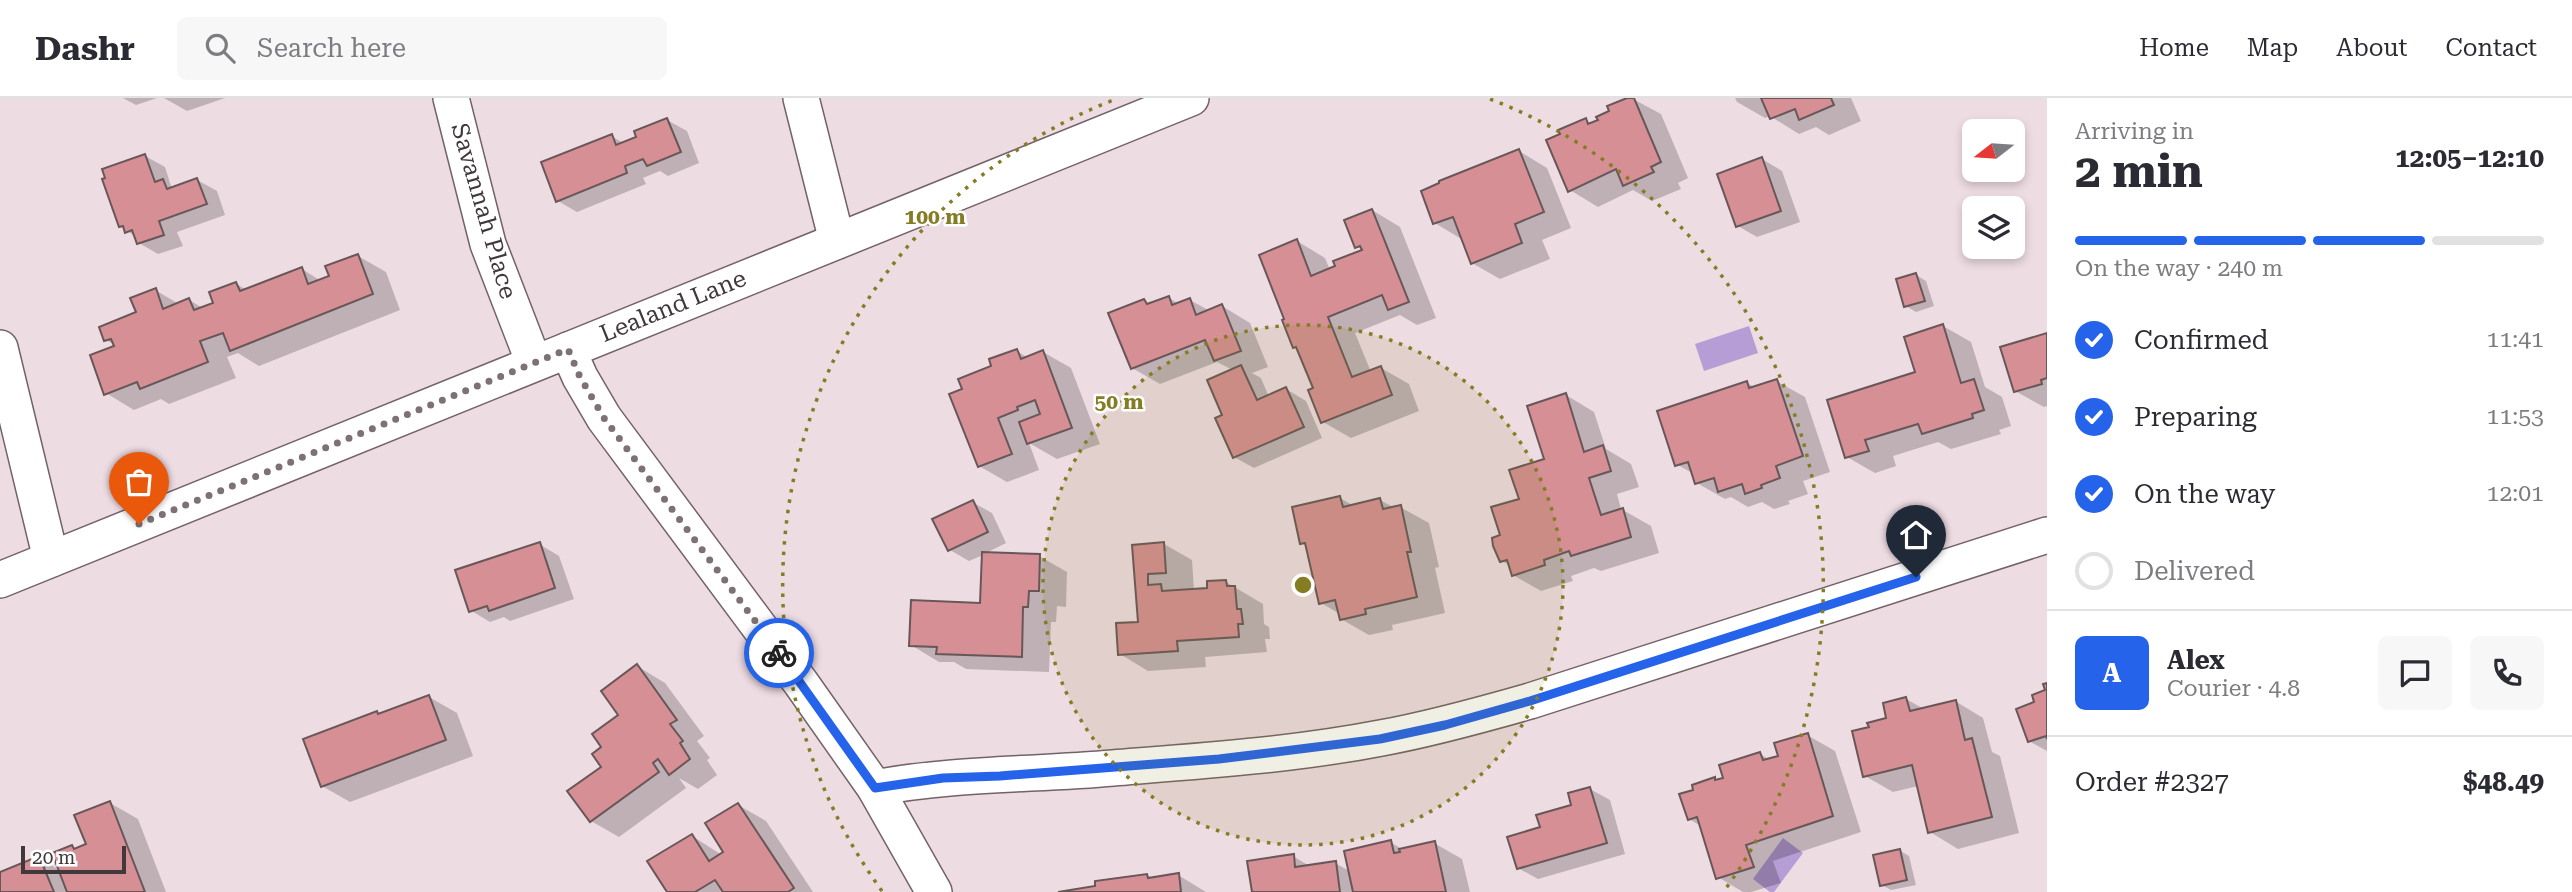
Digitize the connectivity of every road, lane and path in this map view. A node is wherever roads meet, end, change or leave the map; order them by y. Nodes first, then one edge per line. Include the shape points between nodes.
1 (451, 98) edge
2 (801, 98) edge
3 (1192, 98) edge
4 (836, 241) junction
5 (0, 348) edge
6 (568, 349) junction
7 (534, 363) junction
8 (2047, 535) edge
9 (51, 559) junction
10 (0, 579) edge
11 (875, 788) junction
12 (934, 892) edge

1 - 7 street, Savannah Place via 488,244
2 - 4 street
3 - 4 street, Lealand Lane
4 - 6 street, Lealand Lane
5 - 9 street
6 - 7 street, Lealand Lane
6 - 11 street via 604,418
7 - 9 street, Lealand Lane
8 - 11 street via 1445,725 1380,739 1219,759 943,778
9 - 10 street, Lealand Lane
11 - 12 street

